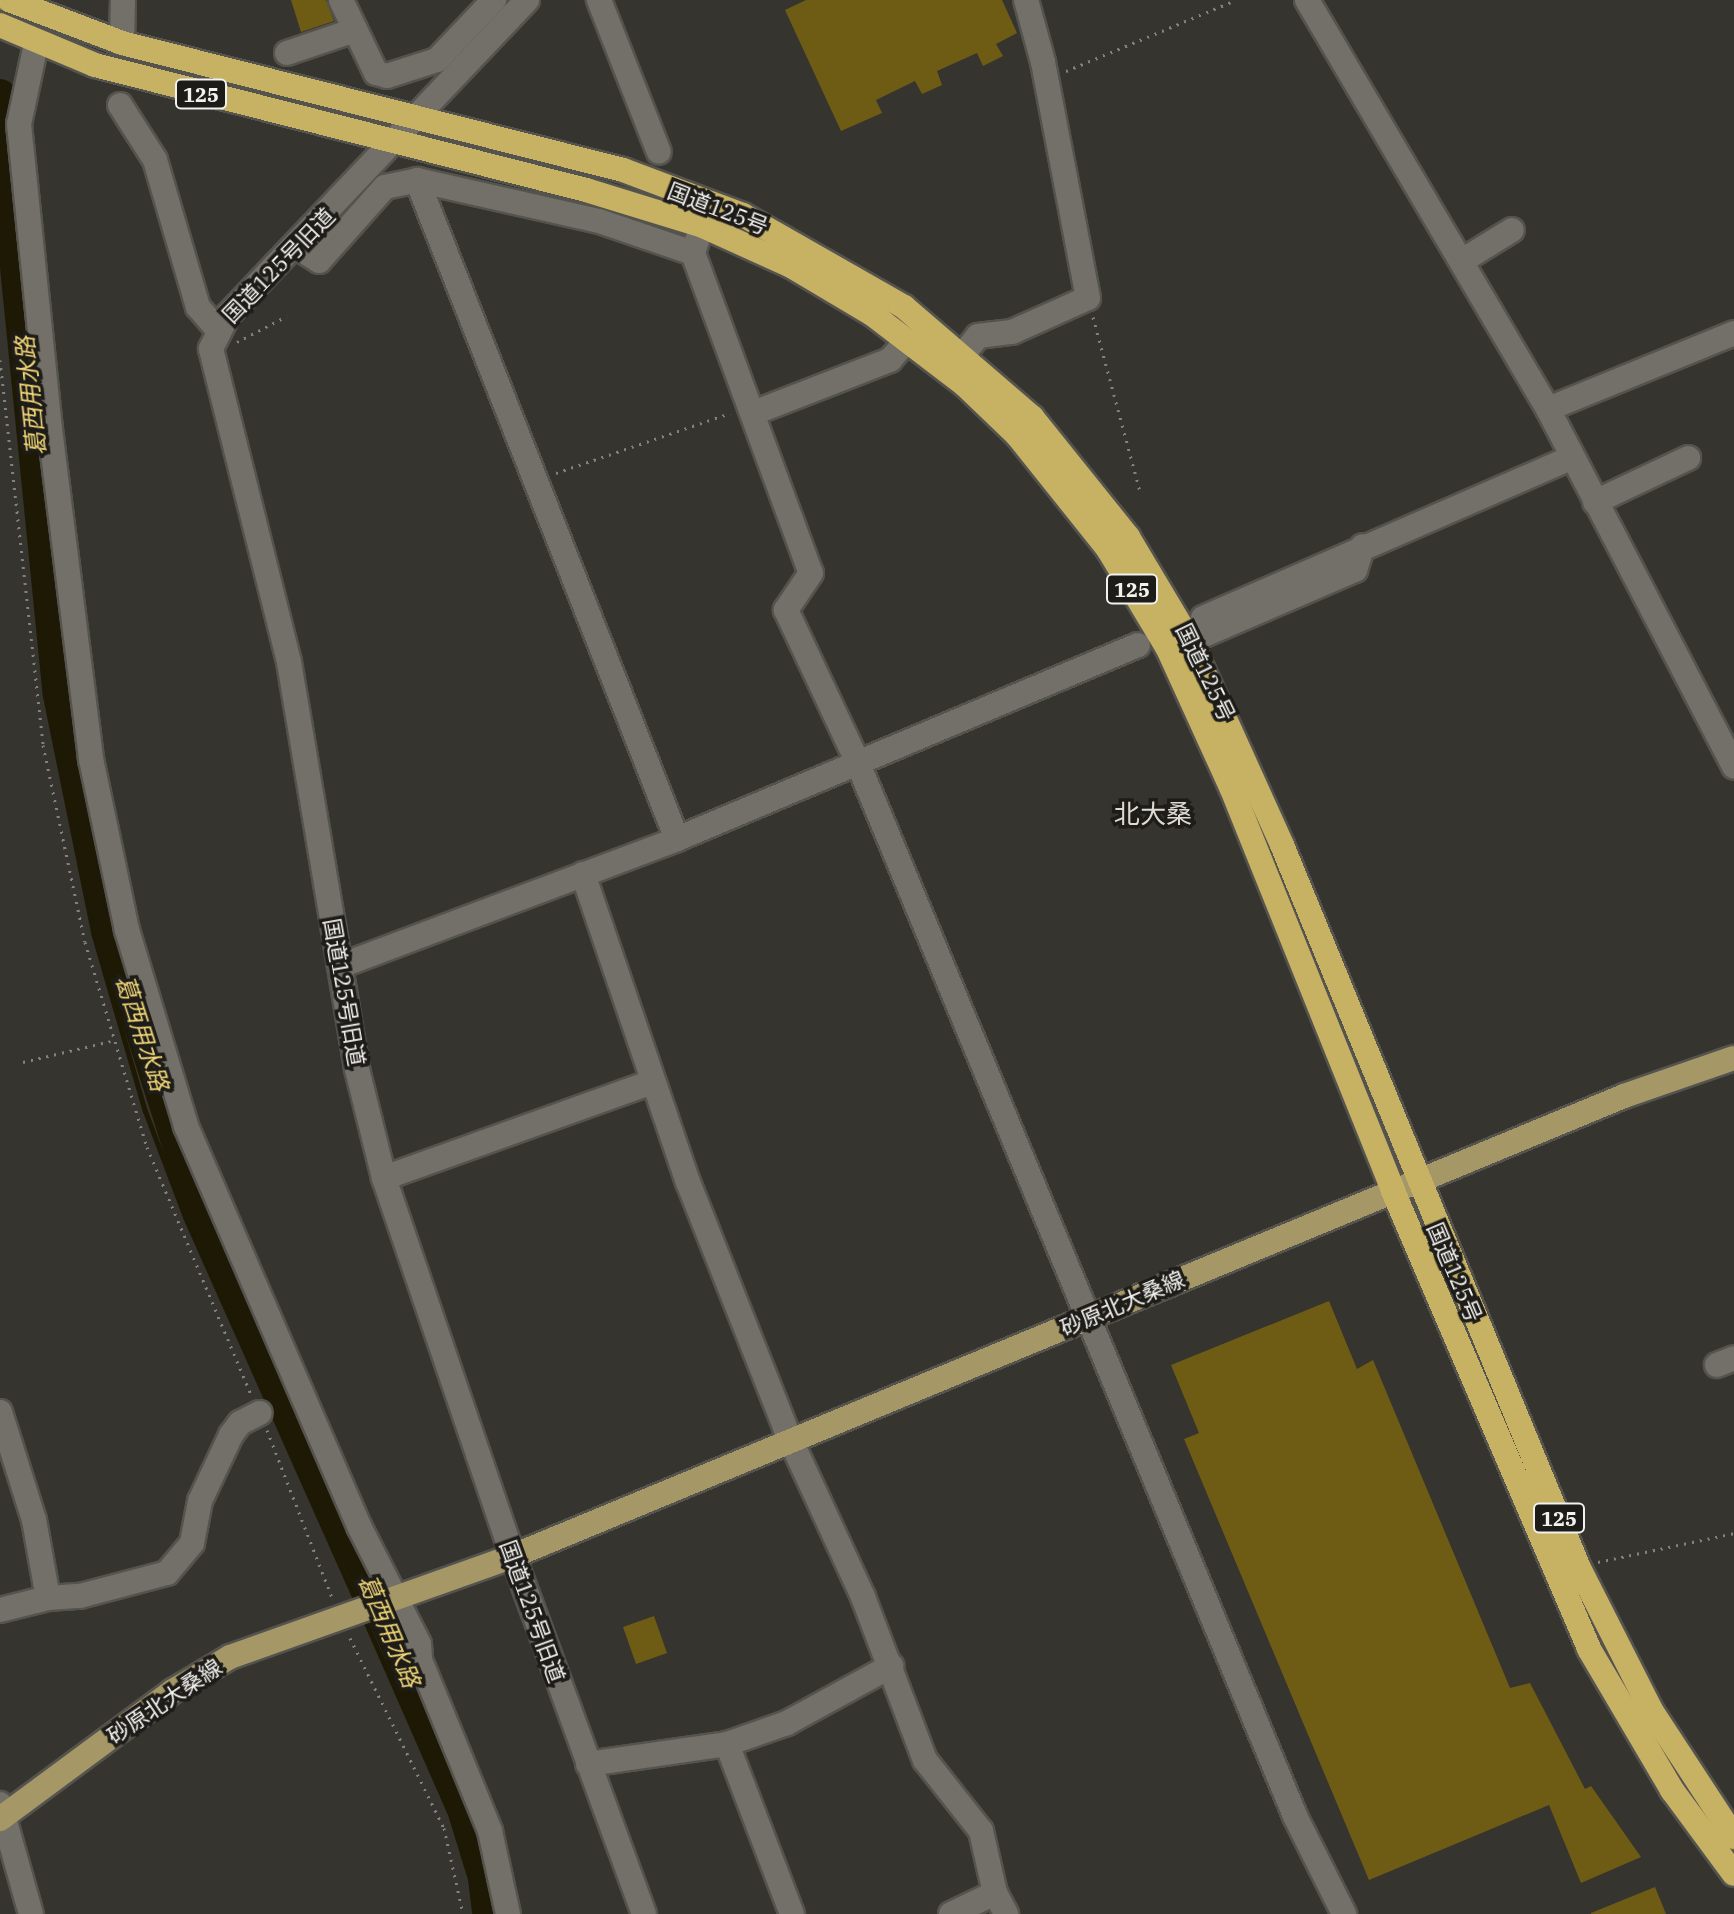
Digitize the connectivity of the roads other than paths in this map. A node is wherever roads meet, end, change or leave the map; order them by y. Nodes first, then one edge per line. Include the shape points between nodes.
1 (10, 0) edge
2 (123, 0) edge
3 (341, 0) edge
4 (494, 0) edge
5 (527, 0) edge
6 (599, 0) edge
7 (1026, 0) edge
8 (1307, 0) edge
9 (6, 28) edge
10 (355, 30) junction
11 (122, 43) junction
12 (36, 44) junction
13 (287, 53) dead end
14 (120, 105) dead end
15 (418, 118) junction
16 (394, 143) junction
17 (659, 152) dead end
18 (417, 180) junction
19 (703, 226) junction
20 (1512, 230) dead end
21 (297, 247) junction
22 (693, 253) junction
23 (1465, 259) junction
24 (1734, 333) edge
25 (222, 338) junction
26 (908, 339) junction
27 (963, 355) junction
28 (754, 408) junction
29 (1548, 409) junction
30 (1571, 458) junction
31 (1688, 458) dead end
32 (1595, 502) junction
33 (1363, 546) junction
34 (1203, 618) dead end
35 (1138, 645) dead end
36 (1179, 645) junction
37 (970, 717) junction
38 (857, 761) junction
39 (1734, 767) edge
40 (677, 839) junction
41 (583, 874) junction
42 (340, 966) junction
43 (1734, 1058) edge
44 (652, 1082) junction
45 (384, 1178) junction
46 (1419, 1180) junction
47 (1393, 1191) junction
48 (1089, 1317) junction
49 (0, 1412) edge
50 (260, 1413) dead end
51 (792, 1443) junction
52 (513, 1556) junction
53 (48, 1598) junction
54 (395, 1601) junction
55 (0, 1610) edge
56 (891, 1666) junction
57 (727, 1744) junction
58 (588, 1764) junction
59 (1, 1813) edge
60 (1734, 1837) edge
61 (1734, 1874) edge
62 (1001, 1903) edge
63 (31, 1914) edge
64 (508, 1914) edge
65 (644, 1914) edge
66 (792, 1914) edge
67 (951, 1914) edge
68 (1344, 1914) edge

1 - 11 highway, 国道125号 / 125
2 - 11 street
3 - 10 street
4 - 10 street via 437,60 387,76 376,73
5 - 15 street, 国道125号旧道
6 - 17 street
7 - 27 street via 1047,79 1088,298 1012,332 978,336
8 - 23 street
9 - 12 highway, 国道125号 / 125
10 - 13 street
11 - 15 highway, 国道125号 / 125
12 - 16 highway, 国道125号 / 125 via 162,84
12 - 54 street via 19,124 81,693 109,857 153,1027 186,1126
14 - 25 street via 155,160 198,307
15 - 16 street, 国道125号旧道
15 - 27 highway, 国道125号 / 125 via 623,170 743,215 850,272
16 - 19 highway, 国道125号 / 125 via 586,190
16 - 21 street, 国道125号旧道
18 - 21 street via 385,187 319,261
18 - 22 street via 599,221
18 - 40 street
19 - 22 street
19 - 26 highway, 国道125号 / 125 via 836,291
20 - 23 street
21 - 25 street, 国道125号旧道
22 - 28 street
23 - 29 street
24 - 29 street
25 - 42 street, 国道125号旧道 via 212,359 289,662
26 - 28 street via 890,360
26 - 36 highway, 国道125号 / 125 via 965,385 1062,486
27 - 36 highway, 国道125号 / 125 via 1032,417 1080,472 1142,559
28 - 38 street via 811,573 786,610
29 - 30 street
30 - 32 street
30 - 33 street
31 - 32 street
32 - 39 street
33 - 34 street
33 - 36 street via 1355,570
35 - 37 street
36 - 37 street via 988,727 977,726
36 - 46 highway, 国道125号 / 125 via 1282,845
36 - 47 highway, 国道125号 / 125
37 - 38 street
38 - 40 street
38 - 48 street
40 - 41 street
41 - 42 street
41 - 44 street
42 - 45 street, 国道125号旧道
43 - 46 main road, 砂原北大桑線 via 1624,1096
44 - 45 street
44 - 51 street
45 - 52 street, 国道125号旧道
46 - 47 main road, 砂原北大桑線
46 - 60 highway, 国道125号 / 125 via 1579,1568 1651,1710
47 - 48 main road, 砂原北大桑線
47 - 61 highway, 国道125号 / 125 via 1589,1649 1672,1790
48 - 51 main road, 砂原北大桑線
48 - 68 street via 1295,1816
49 - 53 street via 34,1520
50 - 53 street via 240,1423 231,1435 200,1501 192,1543 167,1573 80,1596
51 - 52 main road, 砂原北大桑線
51 - 56 street
52 - 54 main road, 砂原北大桑線
52 - 58 street, 国道125号旧道
53 - 55 street
54 - 59 main road, 砂原北大桑線 via 203,1671
54 - 64 street via 490,1831
56 - 57 street via 787,1723
56 - 62 street via 925,1760 981,1831
57 - 58 street
57 - 66 street
58 - 65 street, 国道125号旧道
59 - 63 street
62 - 67 street

